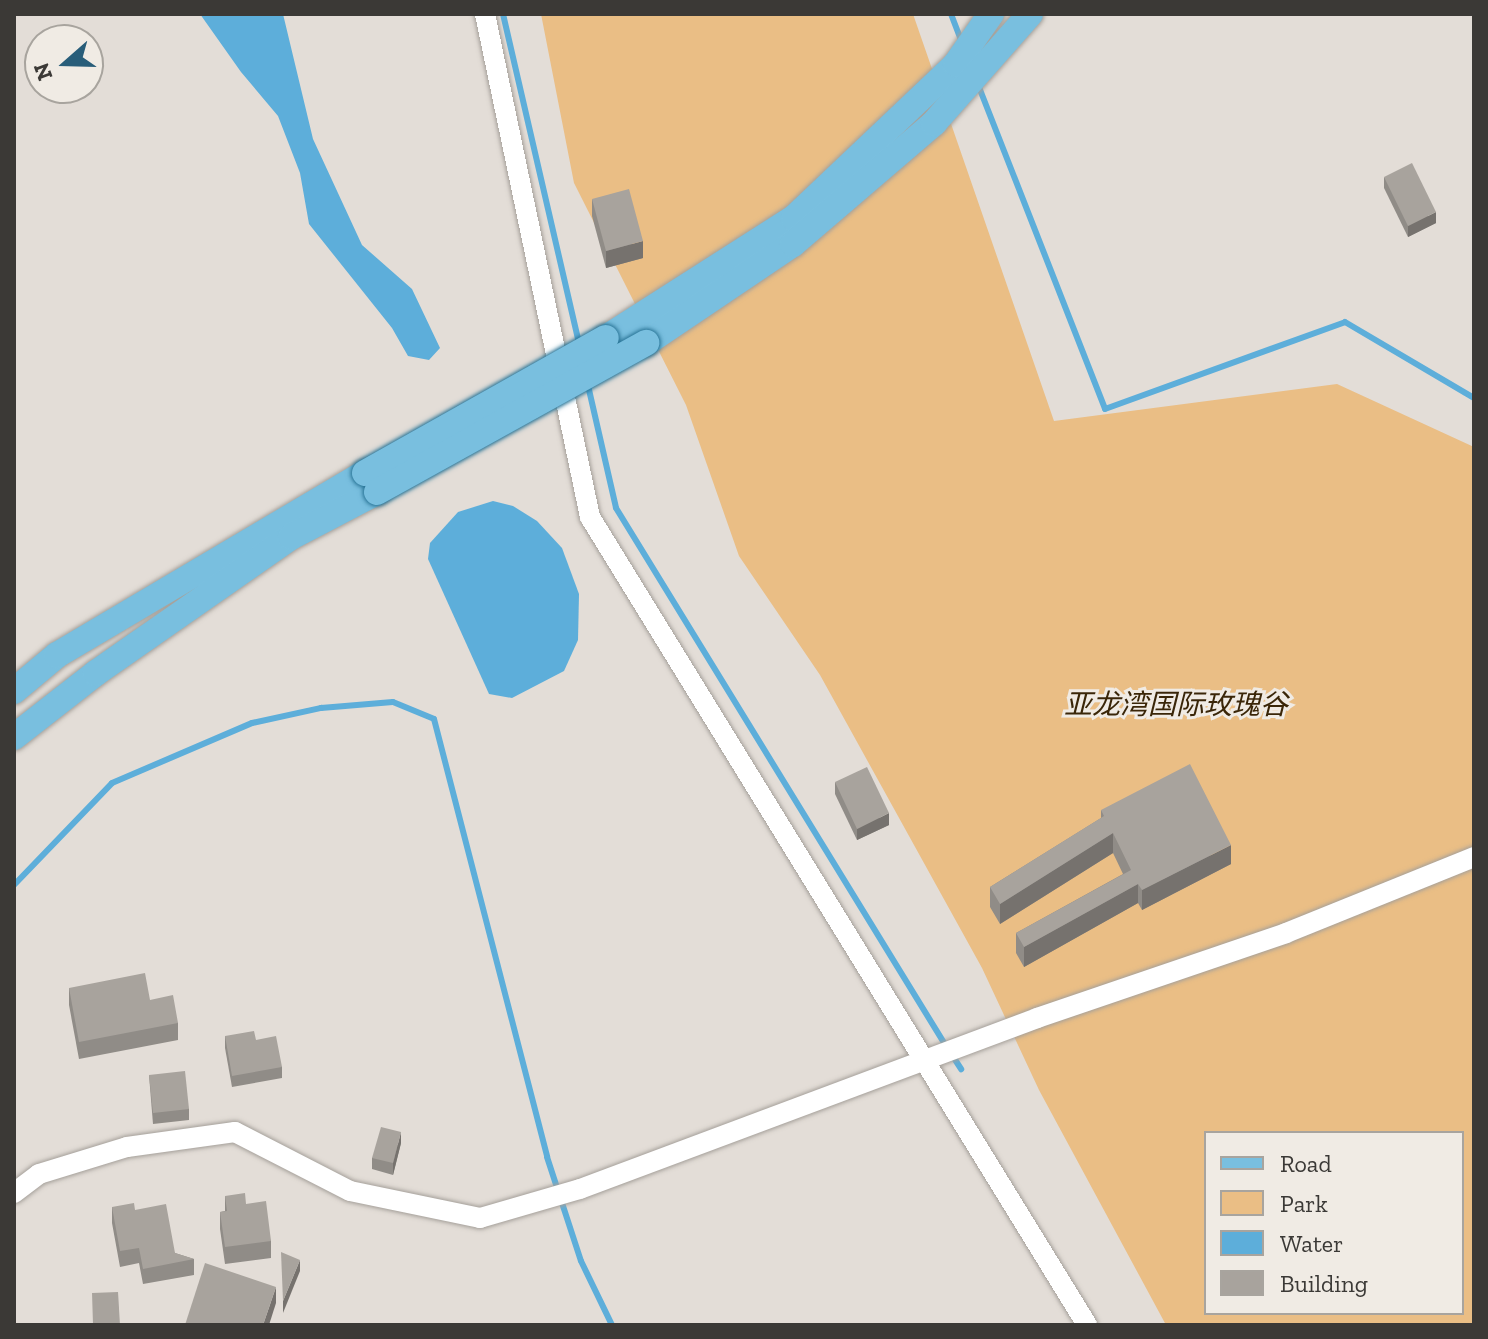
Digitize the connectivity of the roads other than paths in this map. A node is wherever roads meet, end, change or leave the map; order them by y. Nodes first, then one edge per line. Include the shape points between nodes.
1 (485, 14) edge
2 (991, 14) edge
3 (1030, 14) edge
4 (371, 482) junction
5 (14, 691) edge
6 (14, 737) edge
7 (1474, 857) edge
8 (926, 1059) junction
9 (14, 1193) edge
10 (1087, 1325) edge

1 - 8 street via 590,517
2 - 4 main road, bridge via 956,64 794,218
3 - 4 main road, bridge via 934,123 793,244 646,343
4 - 5 main road via 57,655
4 - 6 main road via 96,673
7 - 8 street via 1286,933
8 - 9 street via 580,1189 480,1218 350,1191 235,1132 127,1147 39,1174
8 - 10 street

